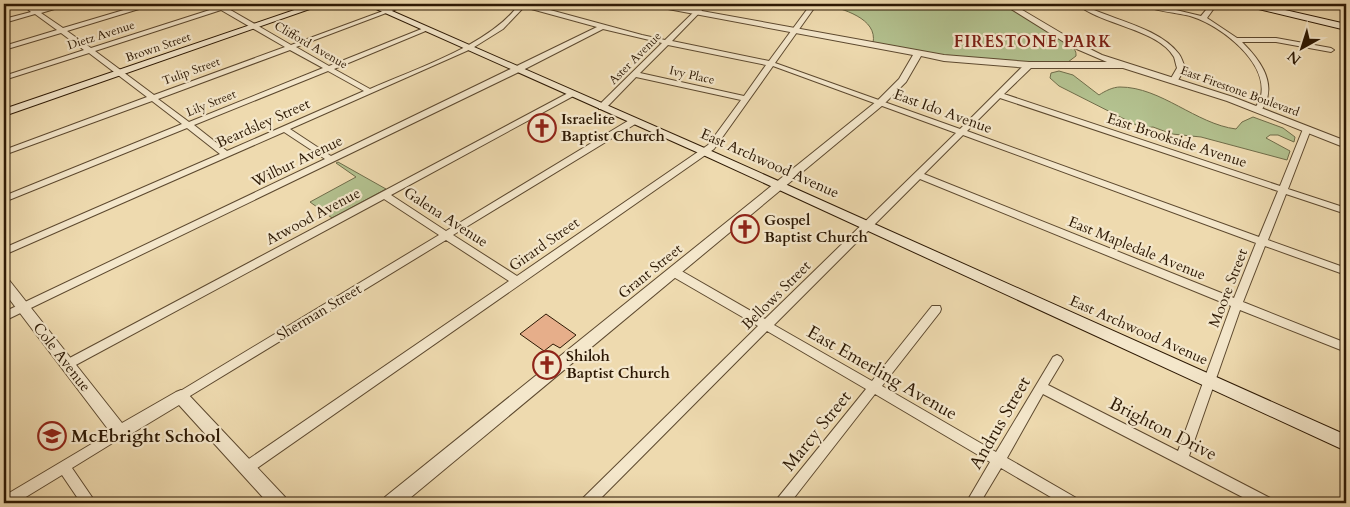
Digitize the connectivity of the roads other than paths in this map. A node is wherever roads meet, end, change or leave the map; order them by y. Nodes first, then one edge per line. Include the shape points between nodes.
1 (25, 4) edge
2 (66, 4) edge
3 (150, 4) edge
4 (214, 4) edge
5 (234, 4) edge
6 (320, 4) edge
7 (369, 4) edge
8 (407, 4) edge
9 (523, 4) edge
10 (652, 4) edge
11 (705, 4) edge
12 (814, 4) edge
13 (1007, 4) edge
14 (1080, 4) edge
15 (1144, 4) edge
16 (1214, 4) edge
17 (1249, 4) edge
18 (222, 8) junction
19 (36, 12) junction
20 (387, 12) junction
21 (695, 13) junction
22 (1203, 18) junction
23 (4, 21) edge
24 (255, 26) junction
25 (601, 27) junction
26 (1346, 27) edge
27 (426, 29) junction
28 (61, 30) junction
29 (794, 31) junction
30 (1234, 40) junction
31 (666, 43) junction
32 (291, 46) junction
33 (4, 48) edge
34 (469, 48) junction
35 (1079, 48) junction
36 (89, 50) junction
37 (1331, 50) dead end
38 (918, 54) junction
39 (771, 64) junction
40 (1072, 64) junction
41 (1029, 65) junction
42 (1124, 65) junction
43 (328, 68) junction
44 (518, 70) junction
45 (120, 73) junction
46 (634, 74) junction
47 (4, 78) edge
48 (1174, 80) junction
49 (370, 92) junction
50 (572, 94) junction
51 (998, 95) junction
52 (152, 98) junction
53 (745, 99) junction
54 (880, 103) junction
55 (602, 107) junction
56 (1258, 110) junction
57 (4, 113) edge
58 (634, 121) junction
59 (188, 125) junction
60 (284, 129) junction
61 (1307, 129) junction
62 (960, 132) junction
63 (1346, 145) edge
64 (704, 152) junction
65 (4, 154) edge
66 (226, 154) junction
67 (331, 159) junction
68 (918, 175) junction
69 (779, 186) junction
70 (1282, 189) junction
71 (384, 195) junction
72 (4, 199) edge
73 (1346, 211) edge
74 (867, 225) junction
75 (446, 235) junction
76 (1261, 242) junction
77 (4, 252) edge
78 (674, 272) junction
79 (1346, 272) edge
80 (516, 281) junction
81 (4, 283) edge
82 (1237, 304) junction
83 (23, 308) junction
84 (936, 309) dead end
85 (4, 317) edge
86 (766, 325) junction
87 (1346, 348) edge
88 (1057, 360) dead end
89 (68, 364) junction
90 (1210, 380) junction
91 (874, 388) junction
92 (1041, 388) junction
93 (181, 396) junction
94 (120, 432) junction
95 (1346, 443) edge
96 (1181, 459) junction
97 (998, 460) junction
98 (64, 467) junction
99 (248, 467) junction
100 (4, 503) edge
101 (89, 503) edge
102 (279, 503) edge
103 (390, 503) edge
104 (587, 503) edge
105 (782, 503) edge
106 (973, 503) edge
107 (1073, 503) edge
108 (1267, 503) edge

1 - 19 street
2 - 19 street
3 - 28 street
4 - 18 street, Clifford Avenue
5 - 18 street, Dietz Avenue
6 - 24 main road, Brown Street
7 - 20 main road, East Archwood Avenue
8 - 20 street, Tulip Street
9 - 25 street, East Ido Avenue
9 - 34 street, Beardsley Street via 501,28
10 - 21 street
11 - 21 street, Aster Avenue
12 - 29 street, Girard Street
13 - 35 street
14 - 48 street via 1154,37 1173,49 1180,58 1181,68
15 - 22 street
16 - 22 street
17 - 26 main road
18 - 24 street, Clifford Avenue
18 - 36 street, Dietz Avenue
19 - 23 street
19 - 28 street
20 - 27 main road, East Archwood Avenue
20 - 32 street, Tulip Street
21 - 29 street
21 - 31 street, Aster Avenue
22 - 30 street
24 - 32 street, Clifford Avenue
24 - 45 main road, Brown Street
25 - 31 street, East Ido Avenue
25 - 44 street, Wilbur Avenue
27 - 34 main road, East Archwood Avenue
27 - 43 street, Lily Street
28 - 33 street
28 - 36 street
29 - 38 street
29 - 39 street, Girard Street
30 - 37 street via 1276,40
30 - 56 street via 1252,56 1263,73 1266,94
31 - 39 street, East Ido Avenue
31 - 46 street, Aster Avenue
32 - 43 street, Clifford Avenue
32 - 52 street, Tulip Street
34 - 44 main road, East Archwood Avenue
34 - 49 street, Beardsley Street
35 - 40 street via 1080,58
35 - 42 street
36 - 45 street
36 - 47 street, Dietz Avenue
38 - 41 street
38 - 54 street, Grant Street via 904,80
39 - 53 street, Girard Street
39 - 54 street, East Ido Avenue
40 - 41 street
40 - 42 street
41 - 51 street, Bellows Street
42 - 48 street, East Firestone Boulevard
43 - 49 street, Clifford Avenue
43 - 59 street, Lily Street
44 - 50 main road, East Archwood Avenue
44 - 67 street, Wilbur Avenue
45 - 52 street
45 - 57 main road, Brown Street
46 - 53 street, Ivy Place
46 - 55 street, Aster Avenue
48 - 56 street, East Firestone Boulevard
49 - 60 street, Beardsley Street
50 - 55 main road, East Archwood Avenue
50 - 71 street, Atwood Avenue
51 - 62 street, Bellows Street
51 - 70 street, East Brookside Avenue
52 - 59 street
52 - 65 street, Tulip Street
53 - 64 street, Girard Street
54 - 62 street, East Ido Avenue
54 - 69 street, Grant Street
55 - 58 main road, East Archwood Avenue
56 - 61 street, East Firestone Boulevard
58 - 64 main road, East Archwood Avenue
58 - 75 street, Sherman Street
59 - 66 street
59 - 72 street, Lily Street
60 - 66 street, Beardsley Street
60 - 67 street
61 - 63 street, East Firestone Boulevard
61 - 70 street, Moore Street
62 - 68 street, Bellows Street
62 - 76 street, East Ido Avenue
64 - 69 main road, East Archwood Avenue
64 - 80 street, Girard Street
66 - 77 street, Beardsley Street
67 - 83 street, Wilbur Avenue
68 - 74 street, Bellows Street
68 - 82 street, East Mapledale Avenue
69 - 74 main road, East Archwood Avenue
69 - 78 street, Grant Street
70 - 73 street, East Brookside Avenue
70 - 76 street, Moore Street
71 - 75 street, Galena Avenue
71 - 89 street, Atwood Avenue
74 - 86 street, Bellows Street
74 - 90 main road, East Archwood Avenue
75 - 80 street, Galena Avenue
75 - 93 street, Sherman Street
76 - 79 street, East Ido Avenue
76 - 82 street, Moore Street
78 - 86 street, East Emerling Avenue
78 - 103 street, Grant Street
80 - 99 street, Girard Street
81 - 83 street, Cole Avenue
82 - 87 street, East Mapledale Avenue
82 - 90 street, Moore Street
83 - 85 street, Wilbur Avenue
83 - 89 street, Cole Avenue
84 - 91 street, Marcy Street
86 - 91 street, East Emerling Avenue
86 - 104 street, Bellows Street
88 - 92 street, Andrus Street
89 - 94 street, Cole Avenue
90 - 95 main road, East Archwood Avenue
90 - 96 street, Moore Street
91 - 97 street, East Emerling Avenue
91 - 105 street, Marcy Street
92 - 96 street, Brighton Drive
92 - 97 street, Andrus Street
93 - 94 street, Sherman Street
93 - 99 street
94 - 98 street, Sherman Street
96 - 108 street, Brighton Drive
97 - 106 street, Andrus Street
97 - 107 street, East Emerling Avenue
98 - 100 street, Sherman Street
98 - 101 street
99 - 102 street

